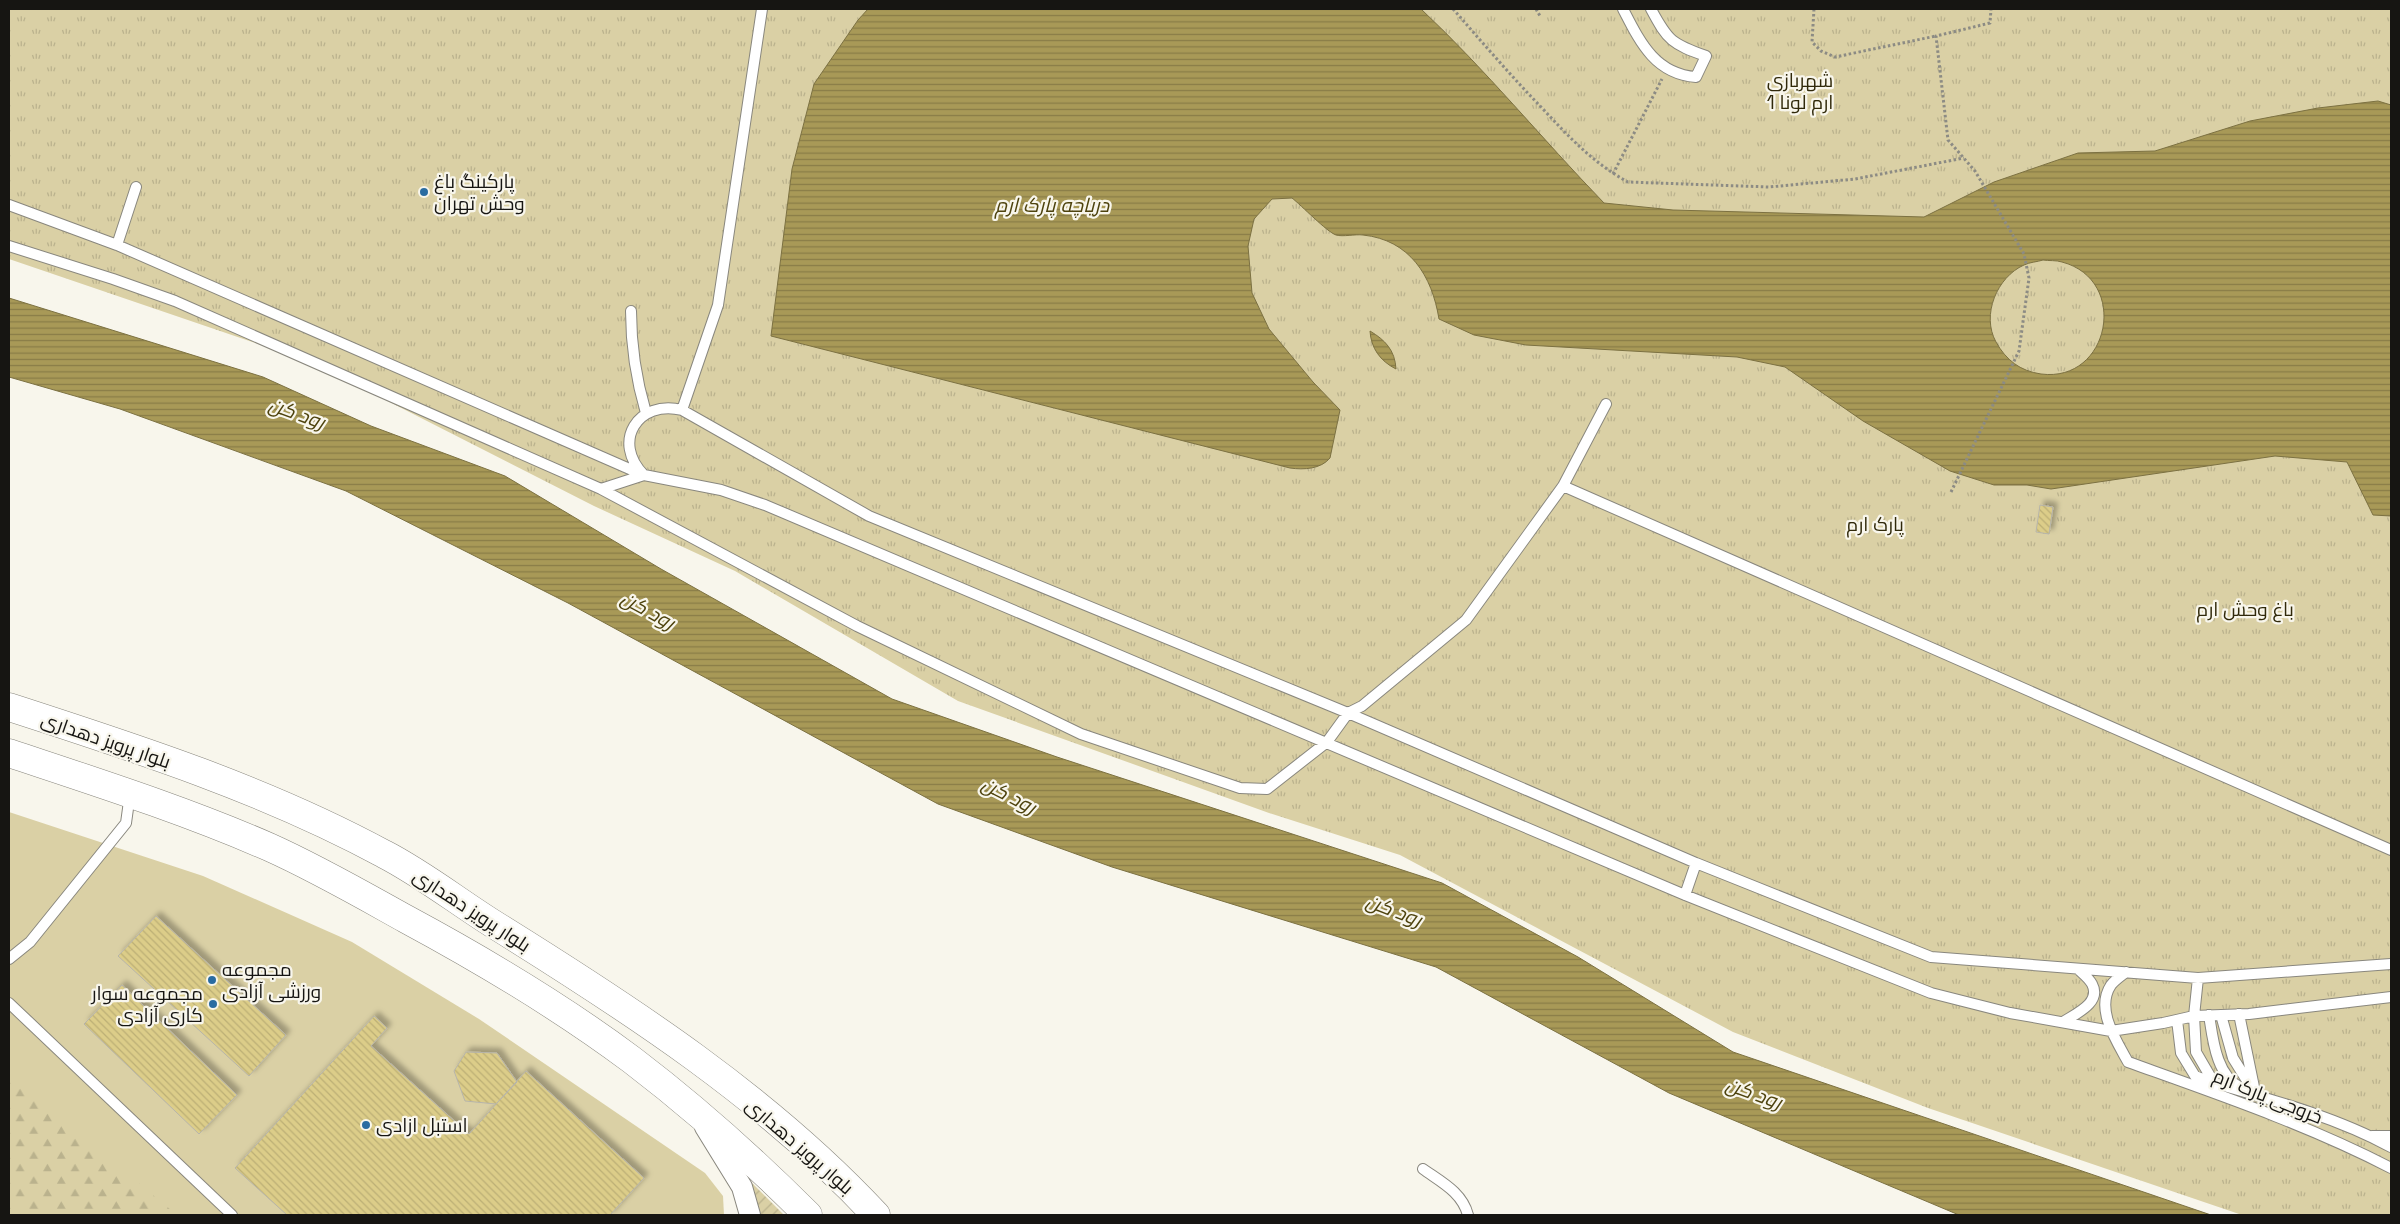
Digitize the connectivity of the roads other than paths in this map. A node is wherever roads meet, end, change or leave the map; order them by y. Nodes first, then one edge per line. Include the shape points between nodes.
1 (762, 9) edge
2 (1623, 9) edge
3 (1651, 9) edge
4 (136, 187) dead end
5 (9, 206) edge
6 (117, 245) junction
7 (9, 246) edge
8 (631, 311) dead end
9 (1606, 404) dead end
10 (682, 410) junction
11 (646, 412) junction
12 (644, 475) junction
13 (1563, 486) junction
14 (601, 489) junction
15 (9, 707) edge
16 (1348, 713) junction
17 (1327, 742) junction
18 (9, 753) edge
19 (130, 793) junction
20 (2391, 850) edge
21 (1696, 863) junction
22 (1685, 895) junction
23 (9, 959) edge
24 (2391, 964) edge
25 (2078, 968) junction
26 (2126, 972) junction
27 (2198, 978) junction
28 (2391, 997) edge
29 (9, 1003) edge
30 (2221, 1014) junction
31 (2238, 1014) junction
32 (2209, 1015) junction
33 (2194, 1016) junction
34 (2177, 1020) junction
35 (2063, 1022) junction
36 (2110, 1031) junction
37 (2213, 1087) junction
38 (2256, 1095) junction
39 (693, 1108) junction
40 (2371, 1136) junction
41 (2391, 1136) edge
42 (2391, 1147) edge
43 (2391, 1168) edge
44 (1423, 1169) dead end
45 (232, 1215) edge
46 (750, 1215) edge
47 (808, 1215) edge
48 (876, 1215) edge
49 (1468, 1215) edge

1 - 10 lane via 718,305
2 - 3 lane via 1644,48 1667,69 1682,76 1696,77 1706,56 1680,47 1664,32
4 - 6 lane
5 - 6 lane
6 - 12 lane
7 - 14 lane via 175,302
8 - 11 lane via 638,386
9 - 13 lane
10 - 11 lane via 670,407
10 - 16 lane via 869,516
11 - 12 lane via 634,426 629,444 636,467
12 - 14 lane
12 - 17 lane via 721,490 765,505
13 - 16 lane via 1466,620 1362,706
13 - 20 lane
14 - 17 lane via 857,626 1081,734 1240,788 1268,789
15 - 48 main road, بلوار پرویز دهداری via 152,753 293,810 385,854 571,972 674,1043 781,1124
16 - 17 lane
16 - 21 lane
17 - 22 lane
18 - 19 main road, بلوار پرویز دهداری
19 - 23 lane via 126,823 30,942
19 - 39 main road, بلوار پرویز دهداری via 268,847 468,953 631,1059
21 - 22 lane
21 - 25 lane via 1931,957
22 - 35 lane via 1931,994
24 - 27 lane
25 - 26 lane
25 - 35 lane via 2092,984 2094,996 2090,1004
26 - 27 lane
26 - 36 lane via 2112,983 2105,998
27 - 33 lane
28 - 31 lane
29 - 45 lane
30 - 31 lane
30 - 32 lane
30 - 38 lane via 2233,1058
31 - 38 lane
32 - 33 lane
32 - 38 lane via 2217,1059 2235,1084
33 - 34 lane
33 - 37 lane via 2196,1052
34 - 36 lane
34 - 37 lane via 2181,1053 2195,1076
35 - 36 lane
36 - 37 lane, خروجی پارک ارم via 2128,1062
37 - 38 lane
37 - 43 lane, خروجی پارک ارم
38 - 40 lane
39 - 46 street via 742,1186
39 - 47 main road, بلوار پرویز دهداری
40 - 41 lane
40 - 42 lane
44 - 49 lane via 1455,1192 1465,1204

